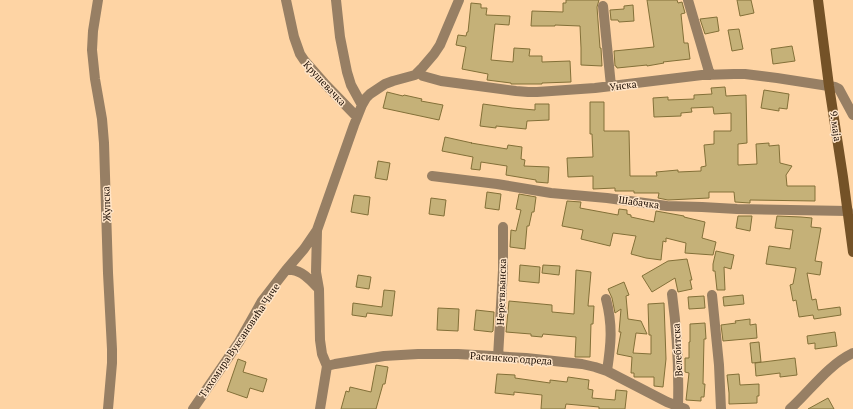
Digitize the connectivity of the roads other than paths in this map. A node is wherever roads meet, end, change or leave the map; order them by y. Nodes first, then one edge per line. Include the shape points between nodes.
1 (98, 0) edge
2 (286, 0) edge
3 (336, 0) edge
4 (459, 0) edge
5 (688, 0) edge
6 (818, 0) edge
7 (604, 6) dead end
8 (418, 72) junction
9 (710, 75) junction
10 (611, 86) junction
11 (829, 86) junction
12 (362, 106) junction
13 (853, 115) edge
14 (358, 117) junction
15 (432, 176) dead end
16 (848, 211) junction
17 (503, 227) dead end
18 (317, 230) junction
19 (853, 252) edge
20 (286, 270) junction
21 (319, 289) junction
22 (672, 294) dead end
23 (712, 295) dead end
24 (606, 299) dead end
25 (853, 353) edge
26 (498, 357) junction
27 (328, 366) junction
28 (607, 371) junction
29 (682, 408) edge
30 (108, 409) edge
31 (193, 409) edge
32 (320, 409) edge
33 (722, 409) edge
34 (790, 409) edge

1 - 30 street, Жупска via 92,50 104,142 112,349
2 - 14 street, Крушевачка via 300,54 321,80
3 - 12 street via 347,72
4 - 8 street, Тихомира Вуксановића Чиче via 440,45
5 - 9 street
6 - 11 main road, 9. маја
7 - 10 street
8 - 10 street, Унска via 441,81 516,91 537,92
8 - 12 street, Тихомира Вуксановића Чиче via 377,89
9 - 10 street, Унска
9 - 11 street, Унска via 745,74
11 - 13 street via 839,89
11 - 16 main road, 9. маја
12 - 14 street, Тихомира Вуксановића Чиче
14 - 18 street, Тихомира Вуксановића Чиче
15 - 16 street, Шабачка via 667,206
16 - 19 main road, 9. маја
17 - 26 street, Неретвљанска
18 - 20 street, Тихомира Вуксановића Чиче
18 - 21 street via 316,272
20 - 21 street via 301,273
20 - 31 street, Тихомира Вуксановића Чиче via 262,301 239,342
21 - 27 street via 320,340 322,354
22 - 29 street, Велебитска
23 - 33 street
24 - 28 street via 611,319
25 - 34 street via 841,360
26 - 27 street, Расинског одреда via 403,354
26 - 28 street, Расинског одреда via 582,364
27 - 32 street
28 - 29 street, Расинског одреда

